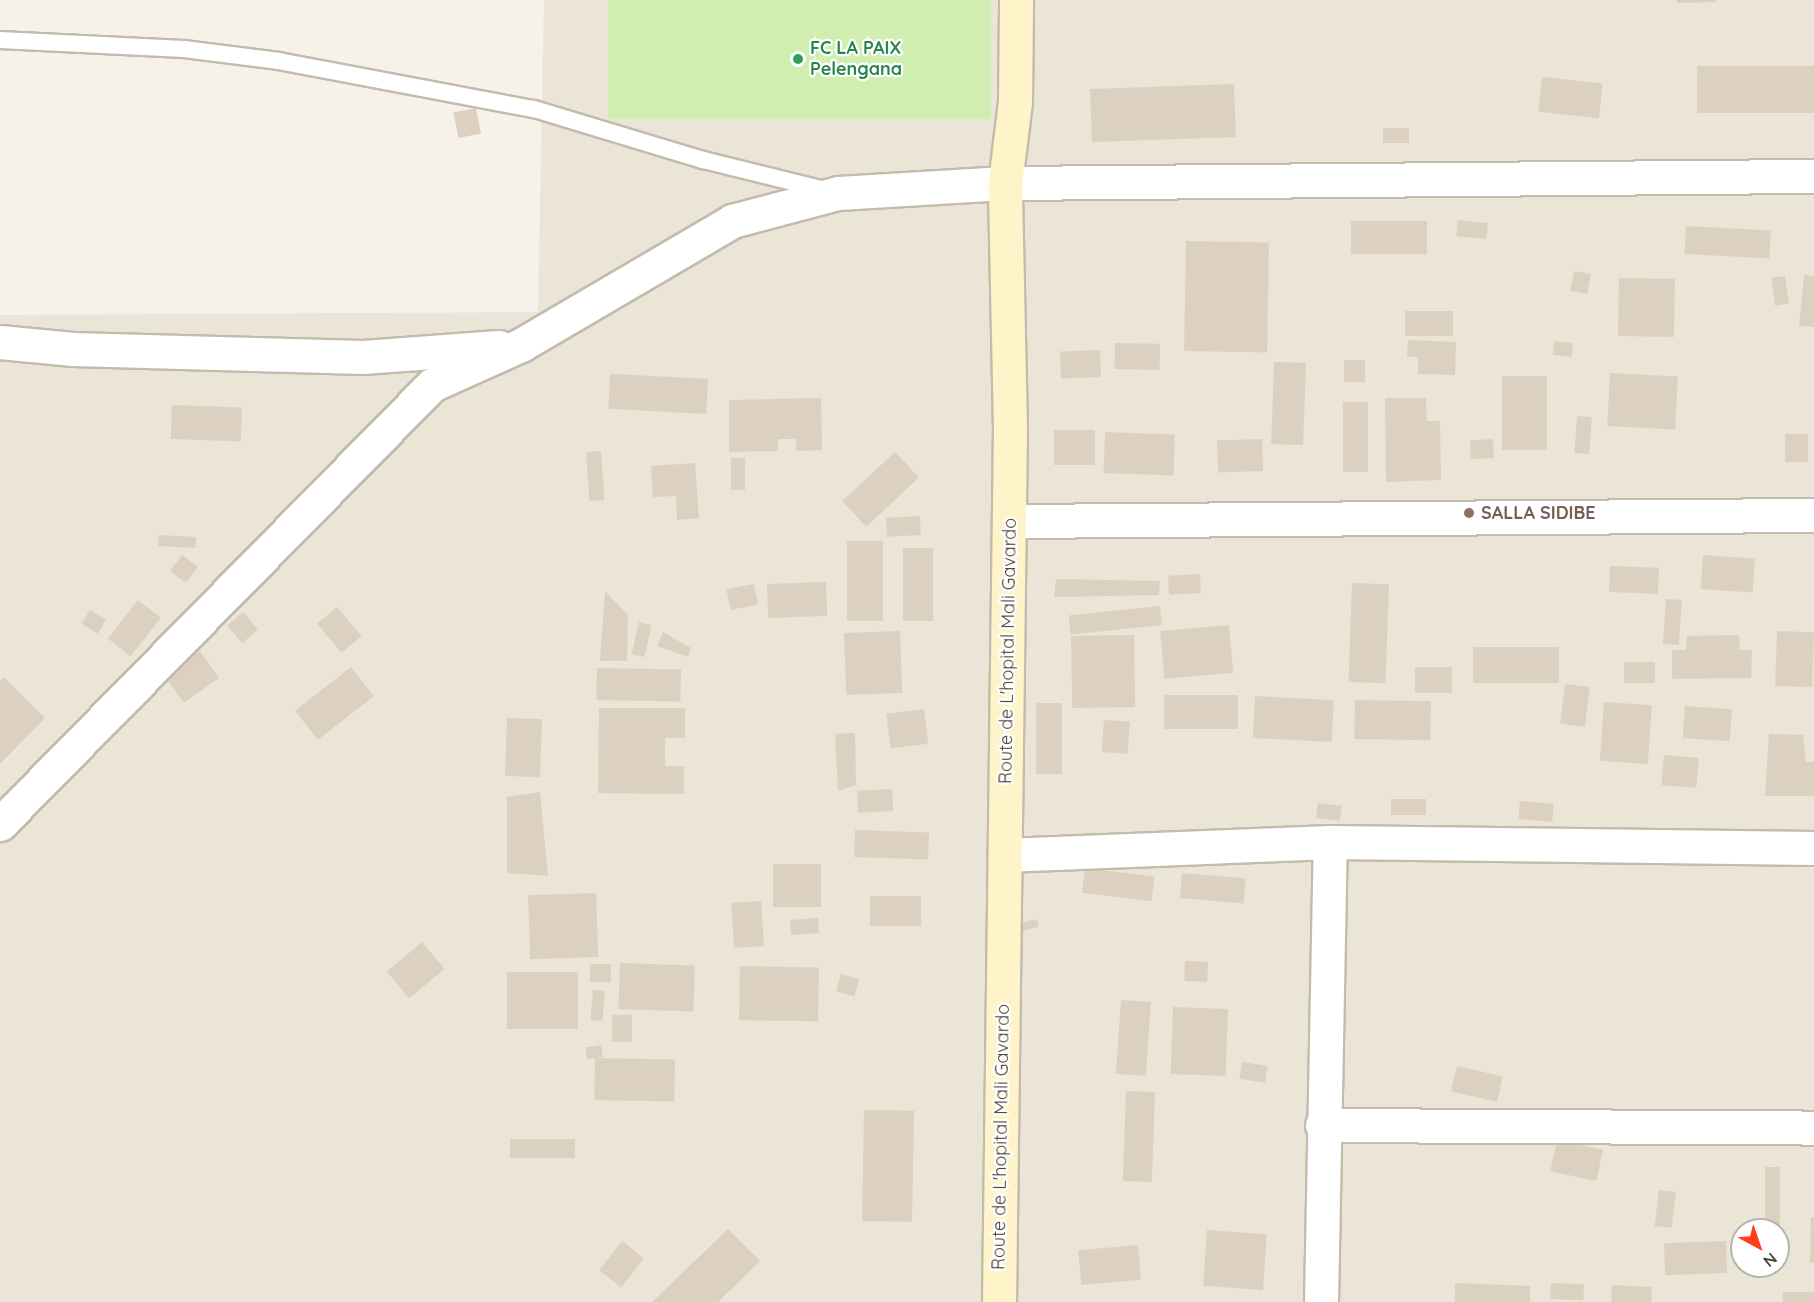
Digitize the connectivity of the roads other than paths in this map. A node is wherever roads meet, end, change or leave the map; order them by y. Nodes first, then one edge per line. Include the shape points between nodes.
1 (1016, 0) edge
2 (0, 40) edge
3 (1814, 176) edge
4 (1005, 183) junction
5 (838, 194) junction
6 (0, 342) edge
7 (522, 345) junction
8 (1814, 515) edge
9 (1010, 521) junction
10 (0, 824) edge
11 (1330, 843) junction
12 (1814, 848) edge
13 (1005, 855) junction
14 (1322, 1125) junction
15 (1814, 1128) edge
16 (999, 1302) edge
17 (1321, 1302) edge

1 - 4 main road, Route de L'hopital Mali Gavardo via 1015,102
2 - 5 lane via 184,49 279,61 534,109 703,160
3 - 4 street
4 - 5 street
4 - 9 main road, Route de L'hopital Mali Gavardo
5 - 7 street via 732,221
6 - 7 street via 73,349 363,357
7 - 10 street via 432,385
8 - 9 street
9 - 13 main road, Route de L'hopital Mali Gavardo
11 - 12 street
11 - 13 street
11 - 14 street
13 - 16 main road, Route de L'hopital Mali Gavardo
14 - 15 street
14 - 17 street

